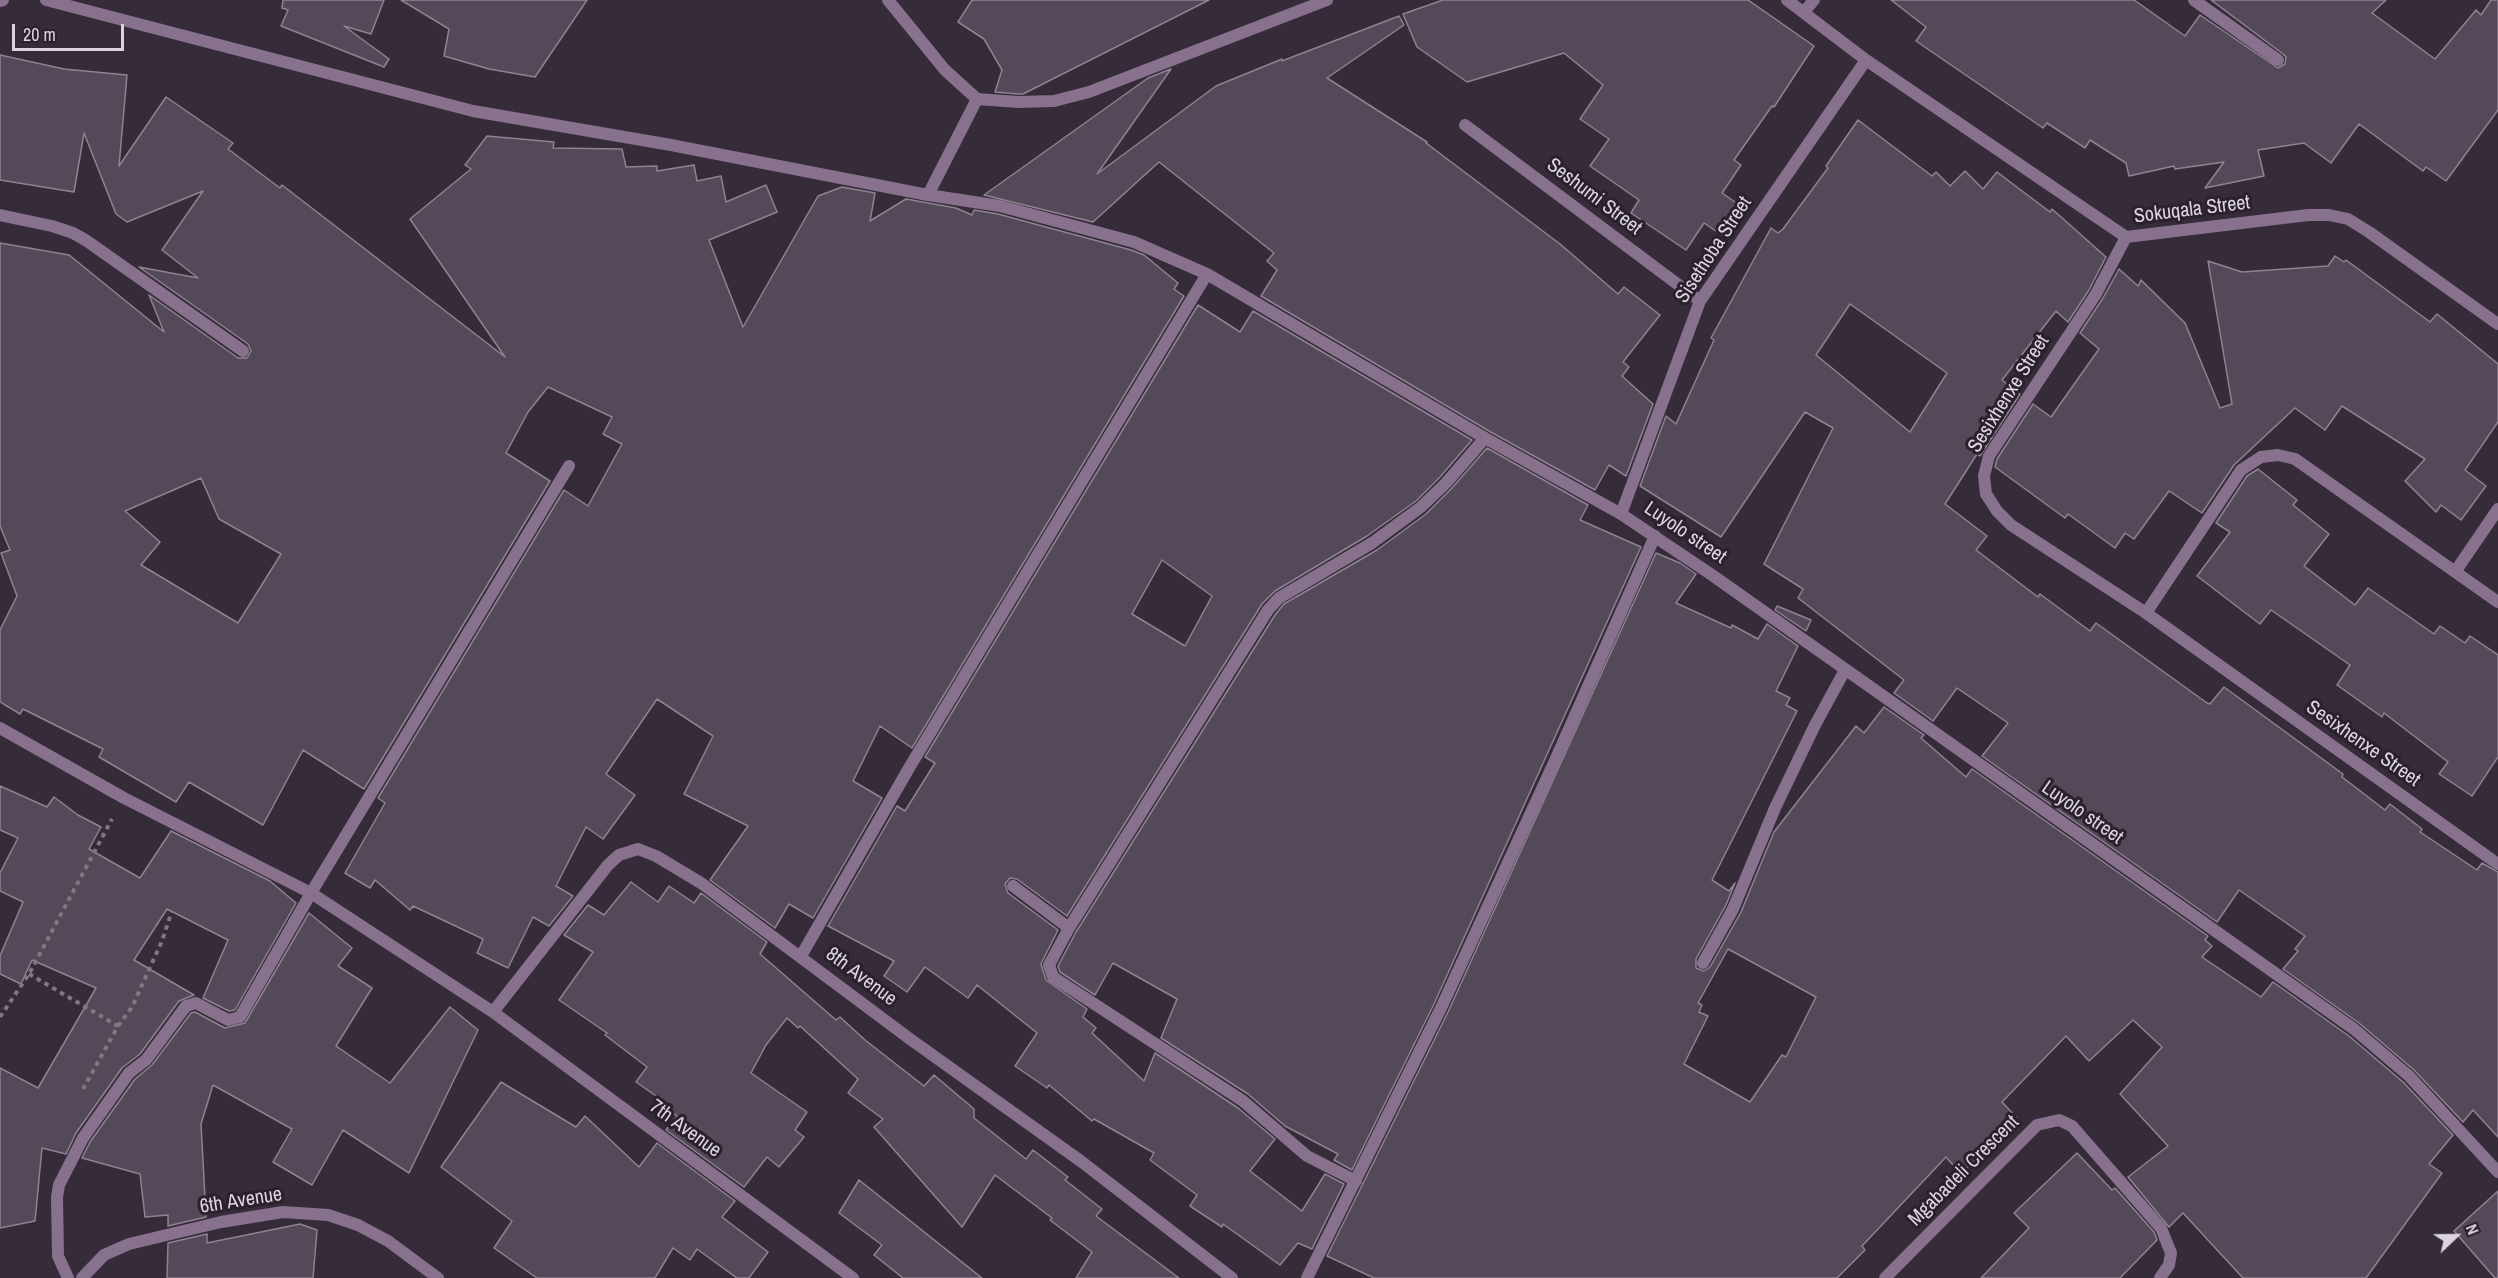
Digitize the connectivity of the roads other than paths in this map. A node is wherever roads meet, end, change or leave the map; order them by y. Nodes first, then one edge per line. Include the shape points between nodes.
1 (46, 0) edge
2 (888, 0) edge
3 (1327, 0) edge
4 (1787, 0) edge
5 (1814, 0) edge
6 (2194, 0) edge
7 (1804, 12) junction
8 (1866, 60) junction
9 (2278, 60) dead end
10 (977, 99) junction
11 (1465, 125) dead end
12 (928, 195) junction
13 (0, 215) edge
14 (2126, 237) junction
15 (1208, 274) junction
16 (1700, 301) junction
17 (2498, 324) edge
18 (243, 351) dead end
19 (1485, 438) junction
20 (569, 466) dead end
21 (2498, 509) edge
22 (1621, 514) junction
23 (1654, 536) junction
24 (2455, 572) junction
25 (2498, 602) edge
26 (2146, 614) junction
27 (1845, 670) junction
28 (0, 728) edge
29 (2498, 864) edge
30 (1013, 886) dead end
31 (311, 893) junction
32 (1070, 928) junction
33 (801, 956) junction
34 (1703, 963) dead end
35 (494, 1012) junction
36 (2498, 1172) edge
37 (1356, 1181) junction
38 (68, 1278) edge
39 (82, 1278) edge
40 (438, 1278) edge
41 (854, 1278) edge
42 (1232, 1278) edge
43 (1306, 1278) edge
44 (1885, 1278) edge
45 (2160, 1278) edge

1 - 12 street, Luyolo street via 473,111
2 - 10 street via 945,70
3 - 10 street via 1089,92 1054,100
4 - 7 street, Sokuqala Street
5 - 7 street
6 - 9 street
7 - 8 street, Sokuqala Street
8 - 14 street, Sokuqala Street
8 - 16 street, Sisethoba Street
10 - 12 street
11 - 16 street, Seshumi Street
12 - 15 street, Luyolo street via 1000,206 1134,242
13 - 18 street via 52,226 87,241
14 - 17 street, Sokuqala Street via 2308,215 2348,219
14 - 26 street, Sesixhenxe Street via 2097,294 1989,456 1984,476 1986,494 2011,525
15 - 19 street, Luyolo street
15 - 33 street via 909,768
16 - 22 street, Sisethoba Street
19 - 22 street, Luyolo street
19 - 32 street via 1422,507 1372,543 1286,593 1268,610
20 - 31 street
21 - 24 street
22 - 23 street, Luyolo street
23 - 27 street, Luyolo street
23 - 37 street via 1553,765
24 - 25 street
24 - 26 street via 2295,459 2262,457 2241,470
26 - 29 street, Sesixhenxe Street
27 - 34 street via 1775,808 1733,909
27 - 36 street, Luyolo street via 2354,1029 2409,1076
28 - 31 street, 7th Avenue via 124,798
30 - 32 street
31 - 35 street, 7th Avenue
31 - 38 street via 240,1017 228,1020 196,1003 186,1006 147,1060 129,1073 83,1138 59,1185 56,1244
32 - 37 street via 1049,965 1053,977 1243,1101 1307,1156
33 - 35 street, 8th Avenue via 701,883 656,856 638,849 628,850 608,865
33 - 42 street, 8th Avenue via 1082,1162
35 - 41 street, 7th Avenue
37 - 43 street
39 - 40 street, 6th Avenue via 104,1255 129,1244 283,1212 328,1215 358,1224
44 - 45 street, Mgabadeli Crescent via 2037,1125 2059,1120 2072,1126 2161,1228 2171,1253 2169,1265

